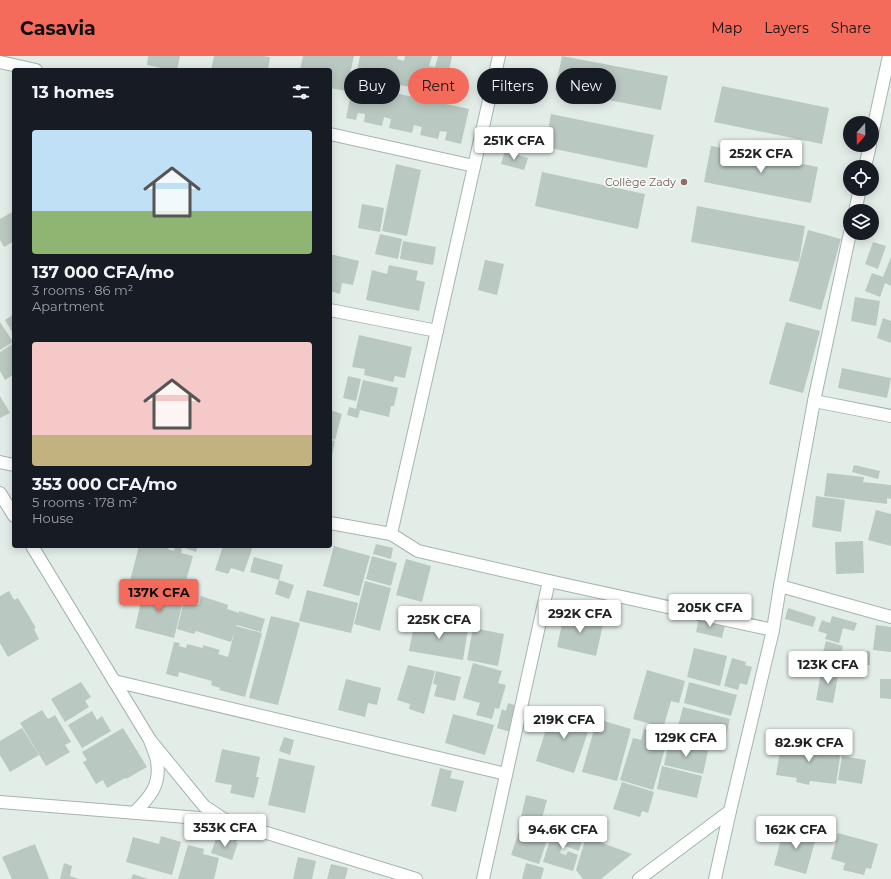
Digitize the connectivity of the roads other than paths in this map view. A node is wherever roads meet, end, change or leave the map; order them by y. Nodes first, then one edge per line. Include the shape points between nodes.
1 (499, 56) edge
2 (889, 56) edge
3 (6, 63) edge
4 (27, 68) edge
5 (0, 71) edge
6 (876, 116) edge
7 (332, 134) edge
8 (474, 166) junction
9 (848, 240) edge
10 (332, 310) edge
11 (437, 331) junction
12 (814, 400) junction
13 (891, 416) edge
14 (0, 462) edge
15 (12, 465) edge
16 (0, 492) edge
17 (12, 513) edge
18 (332, 523) edge
19 (391, 534) junction
20 (33, 548) edge
21 (549, 582) junction
22 (780, 586) junction
23 (891, 617) edge
24 (773, 630) junction
25 (114, 681) junction
26 (150, 740) junction
27 (506, 774) junction
28 (0, 802) edge
29 (730, 811) junction
30 (134, 813) junction
31 (225, 820) junction
32 (416, 879) edge
33 (483, 879) edge
34 (639, 879) edge
35 (715, 879) edge

1 - 8 street
2 - 6 street
3 - 4 street
3 - 5 street
7 - 8 street
8 - 11 street
9 - 12 street
10 - 11 street
11 - 19 street
12 - 13 street
12 - 22 street
14 - 15 street
16 - 17 street
18 - 19 street
19 - 21 street via 418,551
20 - 25 street
21 - 24 street
21 - 27 street
22 - 23 street
22 - 24 street
24 - 29 street
25 - 26 street
25 - 27 street
26 - 30 street via 157,761 157,782 147,800
26 - 31 street via 204,806
27 - 33 street
28 - 30 street
29 - 34 street
29 - 35 street
30 - 31 street
31 - 32 street

